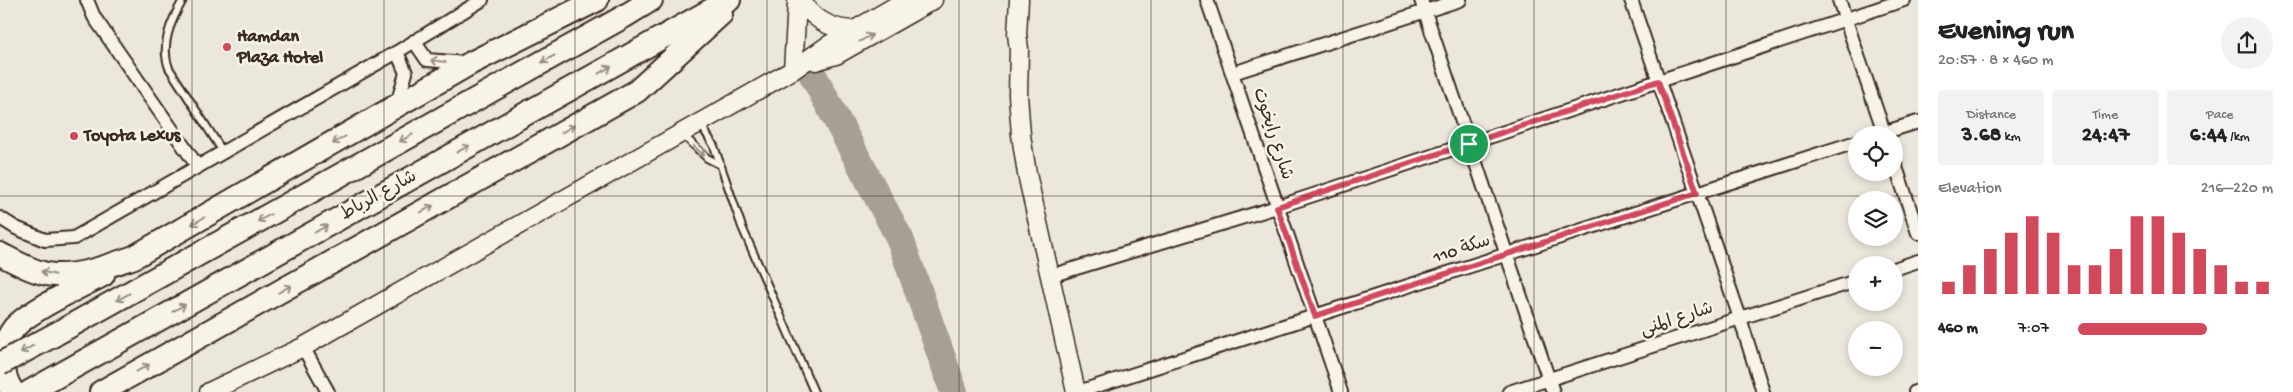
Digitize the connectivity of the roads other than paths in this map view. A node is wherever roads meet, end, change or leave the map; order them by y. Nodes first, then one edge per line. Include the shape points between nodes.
1 (87, 0) edge
2 (482, 0) edge
3 (597, 0) edge
4 (651, 0) edge
5 (729, 0) edge
6 (737, 0) edge
7 (906, 0) edge
8 (933, 0) edge
9 (1019, 0) edge
10 (1030, 0) edge
11 (1207, 0) edge
12 (1460, 0) edge
13 (1631, 0) edge
14 (1839, 0) edge
15 (1904, 0) edge
16 (181, 1) edge
17 (1423, 6) edge
18 (1845, 19) junction
19 (855, 30) junction
20 (414, 41) junction
21 (1019, 49) junction
22 (397, 52) junction
23 (471, 63) junction
24 (799, 66) junction
25 (1233, 73) junction
26 (1658, 81) junction
27 (395, 109) junction
28 (1918, 122) edge
29 (700, 123) junction
30 (1879, 126) edge
31 (1903, 127) edge
32 (681, 134) junction
33 (1469, 144) junction
34 (1848, 145) edge
35 (223, 152) junction
36 (719, 164) junction
37 (198, 167) junction
38 (1901, 181) edge
39 (1697, 193) junction
40 (1277, 207) junction
41 (0, 218) edge
42 (1918, 233) edge
43 (0, 254) edge
44 (1507, 254) junction
45 (134, 257) junction
46 (1918, 261) edge
47 (1903, 266) edge
48 (1050, 276) junction
49 (1848, 284) edge
50 (1315, 316) junction
51 (1740, 318) junction
52 (303, 347) junction
53 (0, 364) edge
54 (1549, 379) junction
55 (13, 392) edge
56 (29, 392) edge
57 (101, 392) edge
58 (209, 392) edge
59 (328, 392) edge
60 (814, 392) edge
61 (1077, 392) edge
62 (1341, 392) edge
63 (1509, 392) edge
64 (1553, 392) edge
65 (1763, 392) edge

1 - 37 street via 94,17
2 - 20 street
3 - 23 highway
4 -> 53 highway, شارع الرباط, bridge
56 -> 5 highway, شارع الرباط
57 -> 6 highway via 637,91
7 - 19 street
24 -> 8 street via 836,55
9 - 21 street via 1016,34
10 - 21 street
11 - 25 street, شارع رايخوت
12 - 17 street
13 - 26 street
14 - 18 street
15 - 18 street
16 - 35 lane via 172,20 164,56
17 - 25 street
17 - 33 street
18 - 26 street
18 - 30 street
19 - 24 street
19 - 24 street via 828,25 803,4 804,35
20 - 22 street
23 -> 20 street via 427,60
21 - 48 street via 1021,134
22 - 27 street via 406,73
22 - 35 street
23 - 27 highway
24 - 29 street
25 - 40 street, شارع رايخوت
26 - 33 street
26 - 39 street
27 -> 45 highway
28 - 31 street
29 - 32 street
29 - 36 lane via 714,146
32 -> 36 lane via 707,158
32 - 52 street
33 - 40 street
33 - 44 street
34 - 39 street, سكة 110
35 - 37 street
36 - 60 lane via 742,227
37 - 41 street via 74,238 45,240
38 - 42 street
39 - 44 street, سكة 110
39 - 51 street
40 - 48 street
40 - 50 street, شارع رايخوت
45 -> 43 highway via 91,272 53,275
44 - 50 street, سكة 110
44 - 54 street
45 - 55 highway via 24,318 13,329 5,342 2,357 3,372
46 - 47 street
48 - 61 street
49 - 51 street, شارع المنى
50 - 61 street, سكة 110
50 - 62 street, شارع رايخوت
51 - 54 street, شارع المنى
51 - 65 street
52 - 58 street
52 - 59 street
54 - 63 street, شارع المنى
54 - 64 street

